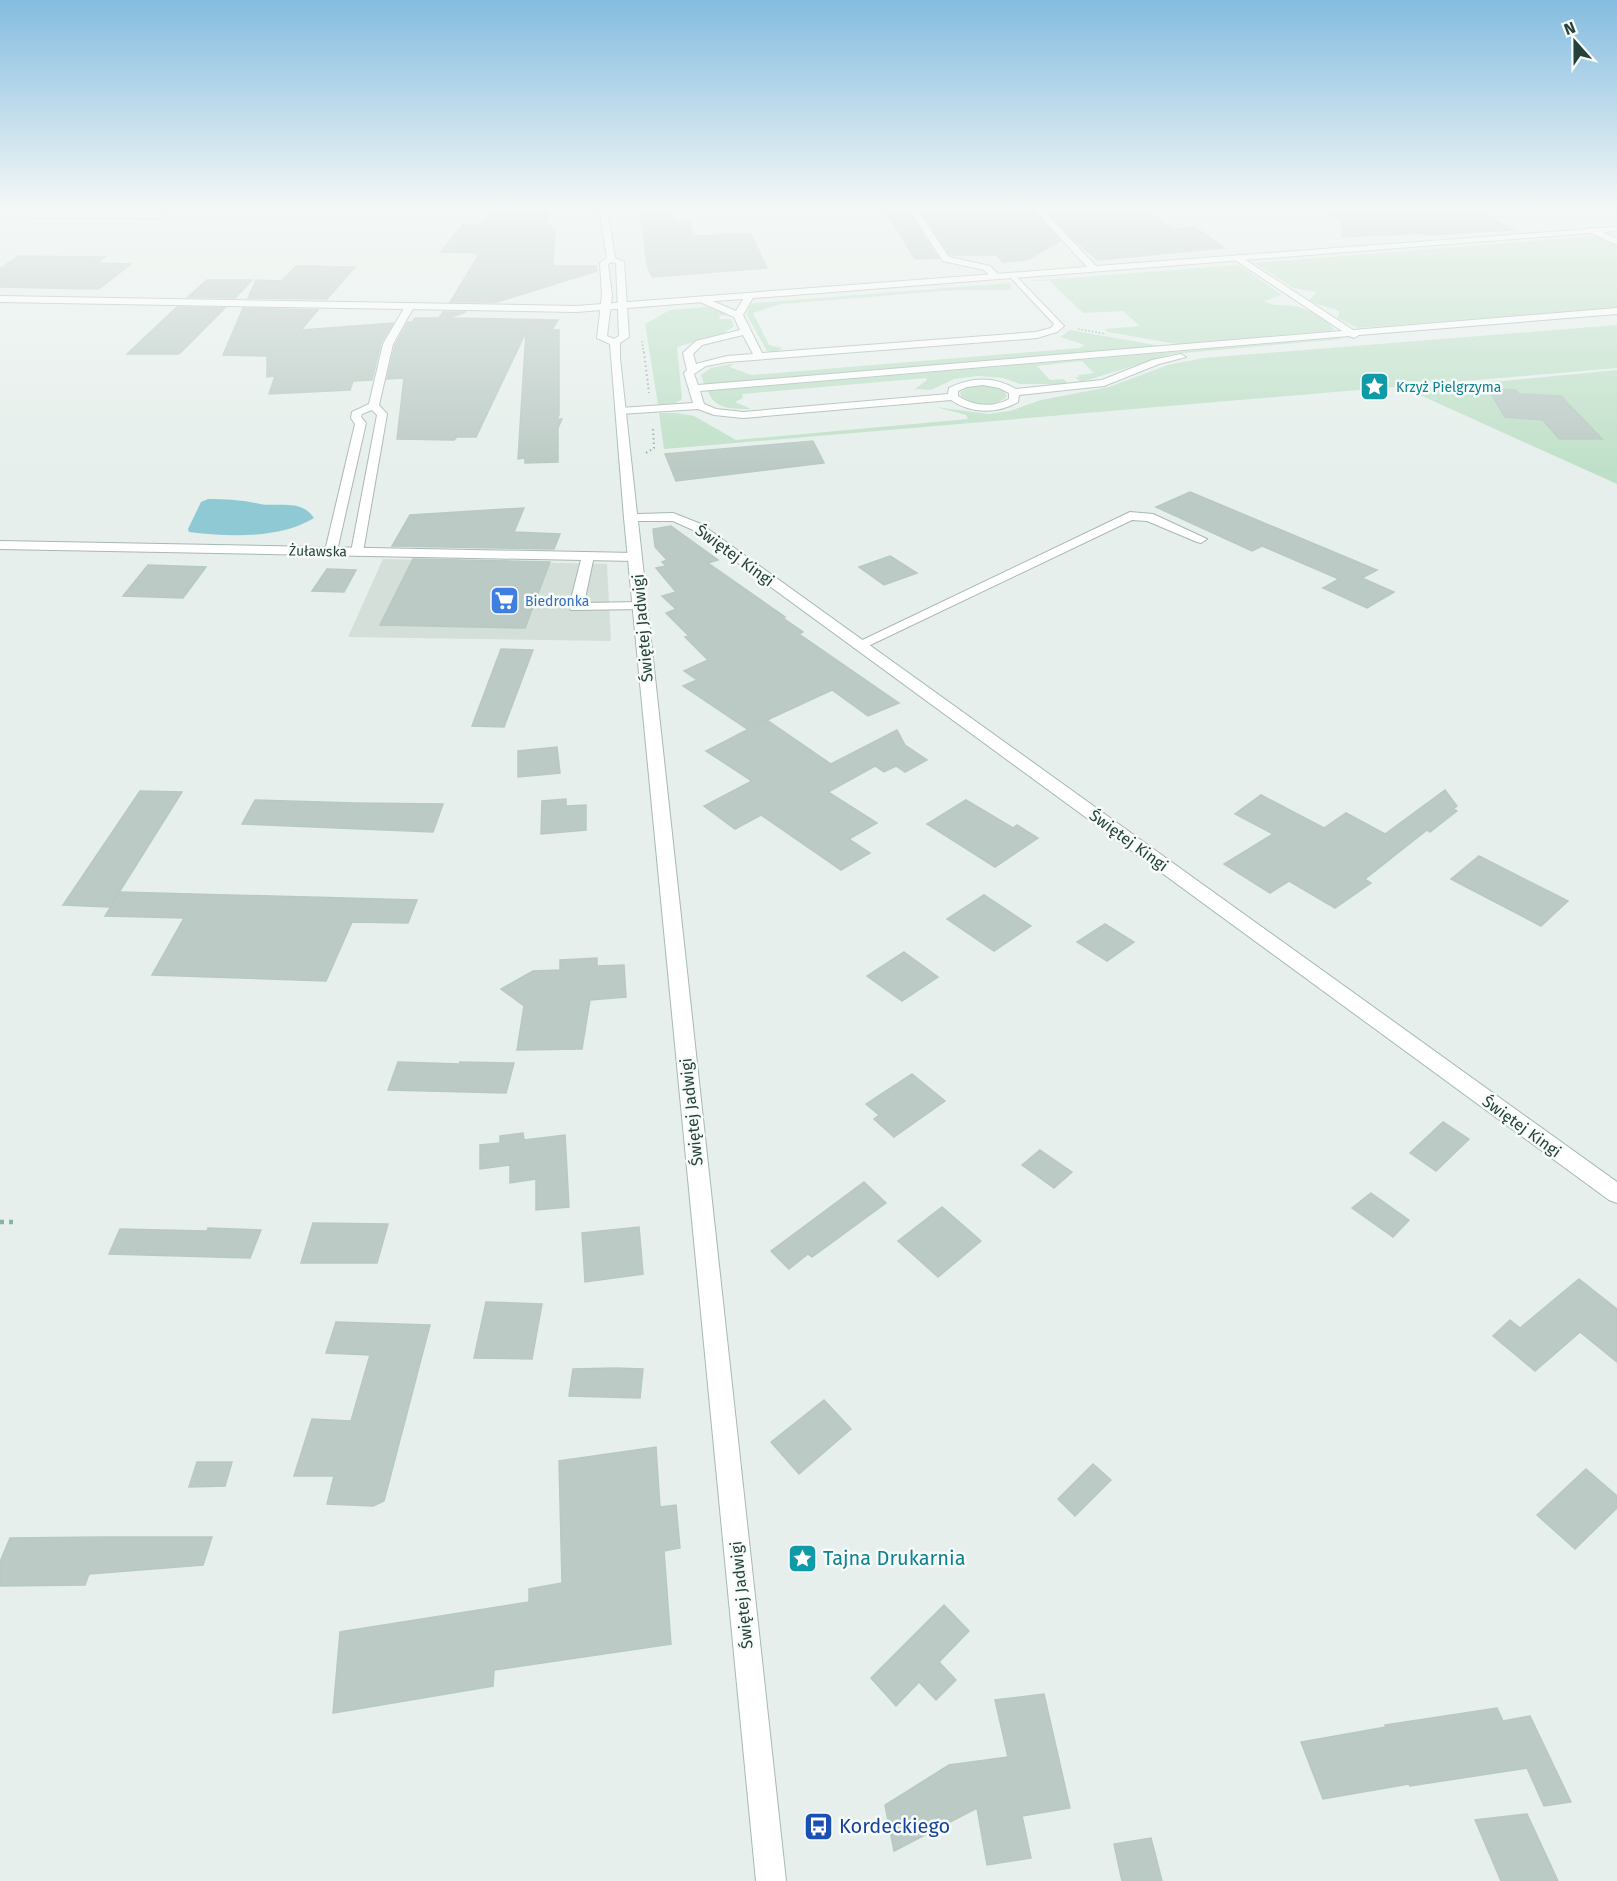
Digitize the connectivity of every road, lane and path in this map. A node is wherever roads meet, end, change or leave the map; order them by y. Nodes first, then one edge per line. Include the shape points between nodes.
1 (607, 295) edge
2 (623, 295) edge
3 (765, 295) edge
4 (1031, 295) edge
5 (1293, 295) edge
6 (749, 296) junction
7 (0, 299) edge
8 (703, 300) junction
9 (410, 305) junction
10 (624, 306) junction
11 (605, 307) junction
12 (1617, 311) edge
13 (738, 315) junction
14 (1617, 320) edge
15 (746, 331) junction
16 (640, 333) dead end
17 (1351, 333) junction
18 (717, 339) junction
19 (1363, 341) junction
20 (615, 342) junction
21 (759, 357) junction
22 (733, 359) junction
23 (692, 370) junction
24 (693, 388) junction
25 (1014, 392) junction
26 (953, 398) junction
27 (374, 406) junction
28 (699, 406) junction
29 (651, 409) junction
30 (621, 411) junction
31 (643, 455) dead end
32 (630, 518) junction
33 (1201, 539) dead end
34 (0, 545) edge
35 (332, 551) junction
36 (357, 552) junction
37 (588, 556) junction
38 (635, 557) junction
39 (640, 606) junction
40 (859, 645) junction
41 (1617, 1194) edge
42 (0, 1221) edge
43 (13, 1222) dead end
44 (771, 1881) edge

1 - 11 street, Świętej Jadwigi
2 - 10 street, Świętej Jadwigi
3 - 6 street
4 - 21 street via 1058,323 1054,330 1037,335
5 - 17 street
6 - 8 street
6 - 13 street
7 - 9 street
8 - 10 street
8 - 13 street
9 - 11 street
9 - 27 street via 388,344
10 - 11 street
10 - 20 street, Świętej Jadwigi via 624,337
11 - 20 street, Świętej Jadwigi via 602,338
12 - 17 street
13 - 15 street
14 - 19 street
15 - 18 street
15 - 21 street
16 - 29 path
17 - 19 street
17 - 24 street
18 - 22 street via 714,348
18 - 23 street via 699,344 688,353
19 - 25 street via 1188,356 1156,362 1104,383
20 - 30 street, Świętej Jadwigi
21 - 22 street
22 - 23 street
23 - 24 street via 689,373
24 - 28 street
25 - 26 street via 1014,400 994,407 974,406
25 - 26 street via 1002,385 973,382 953,390
26 - 28 street via 743,415
27 - 35 street via 357,412 356,418 362,423
27 - 36 street via 382,414
28 - 29 street
29 - 30 street
29 - 31 path via 656,445
30 - 32 street, Świętej Jadwigi
32 - 38 street, Świętej Jadwigi
32 - 40 street, Świętej Kingi via 684,519
33 - 40 street via 1149,517 1130,516
34 - 35 street, Żuławska
35 - 36 street, Żuławska
36 - 37 street, Żuławska
37 - 38 street, Żuławska
37 - 39 street via 576,607
38 - 39 street, Świętej Jadwigi
39 - 44 street, Świętej Jadwigi
40 - 41 street, Świętej Kingi
42 - 43 path

